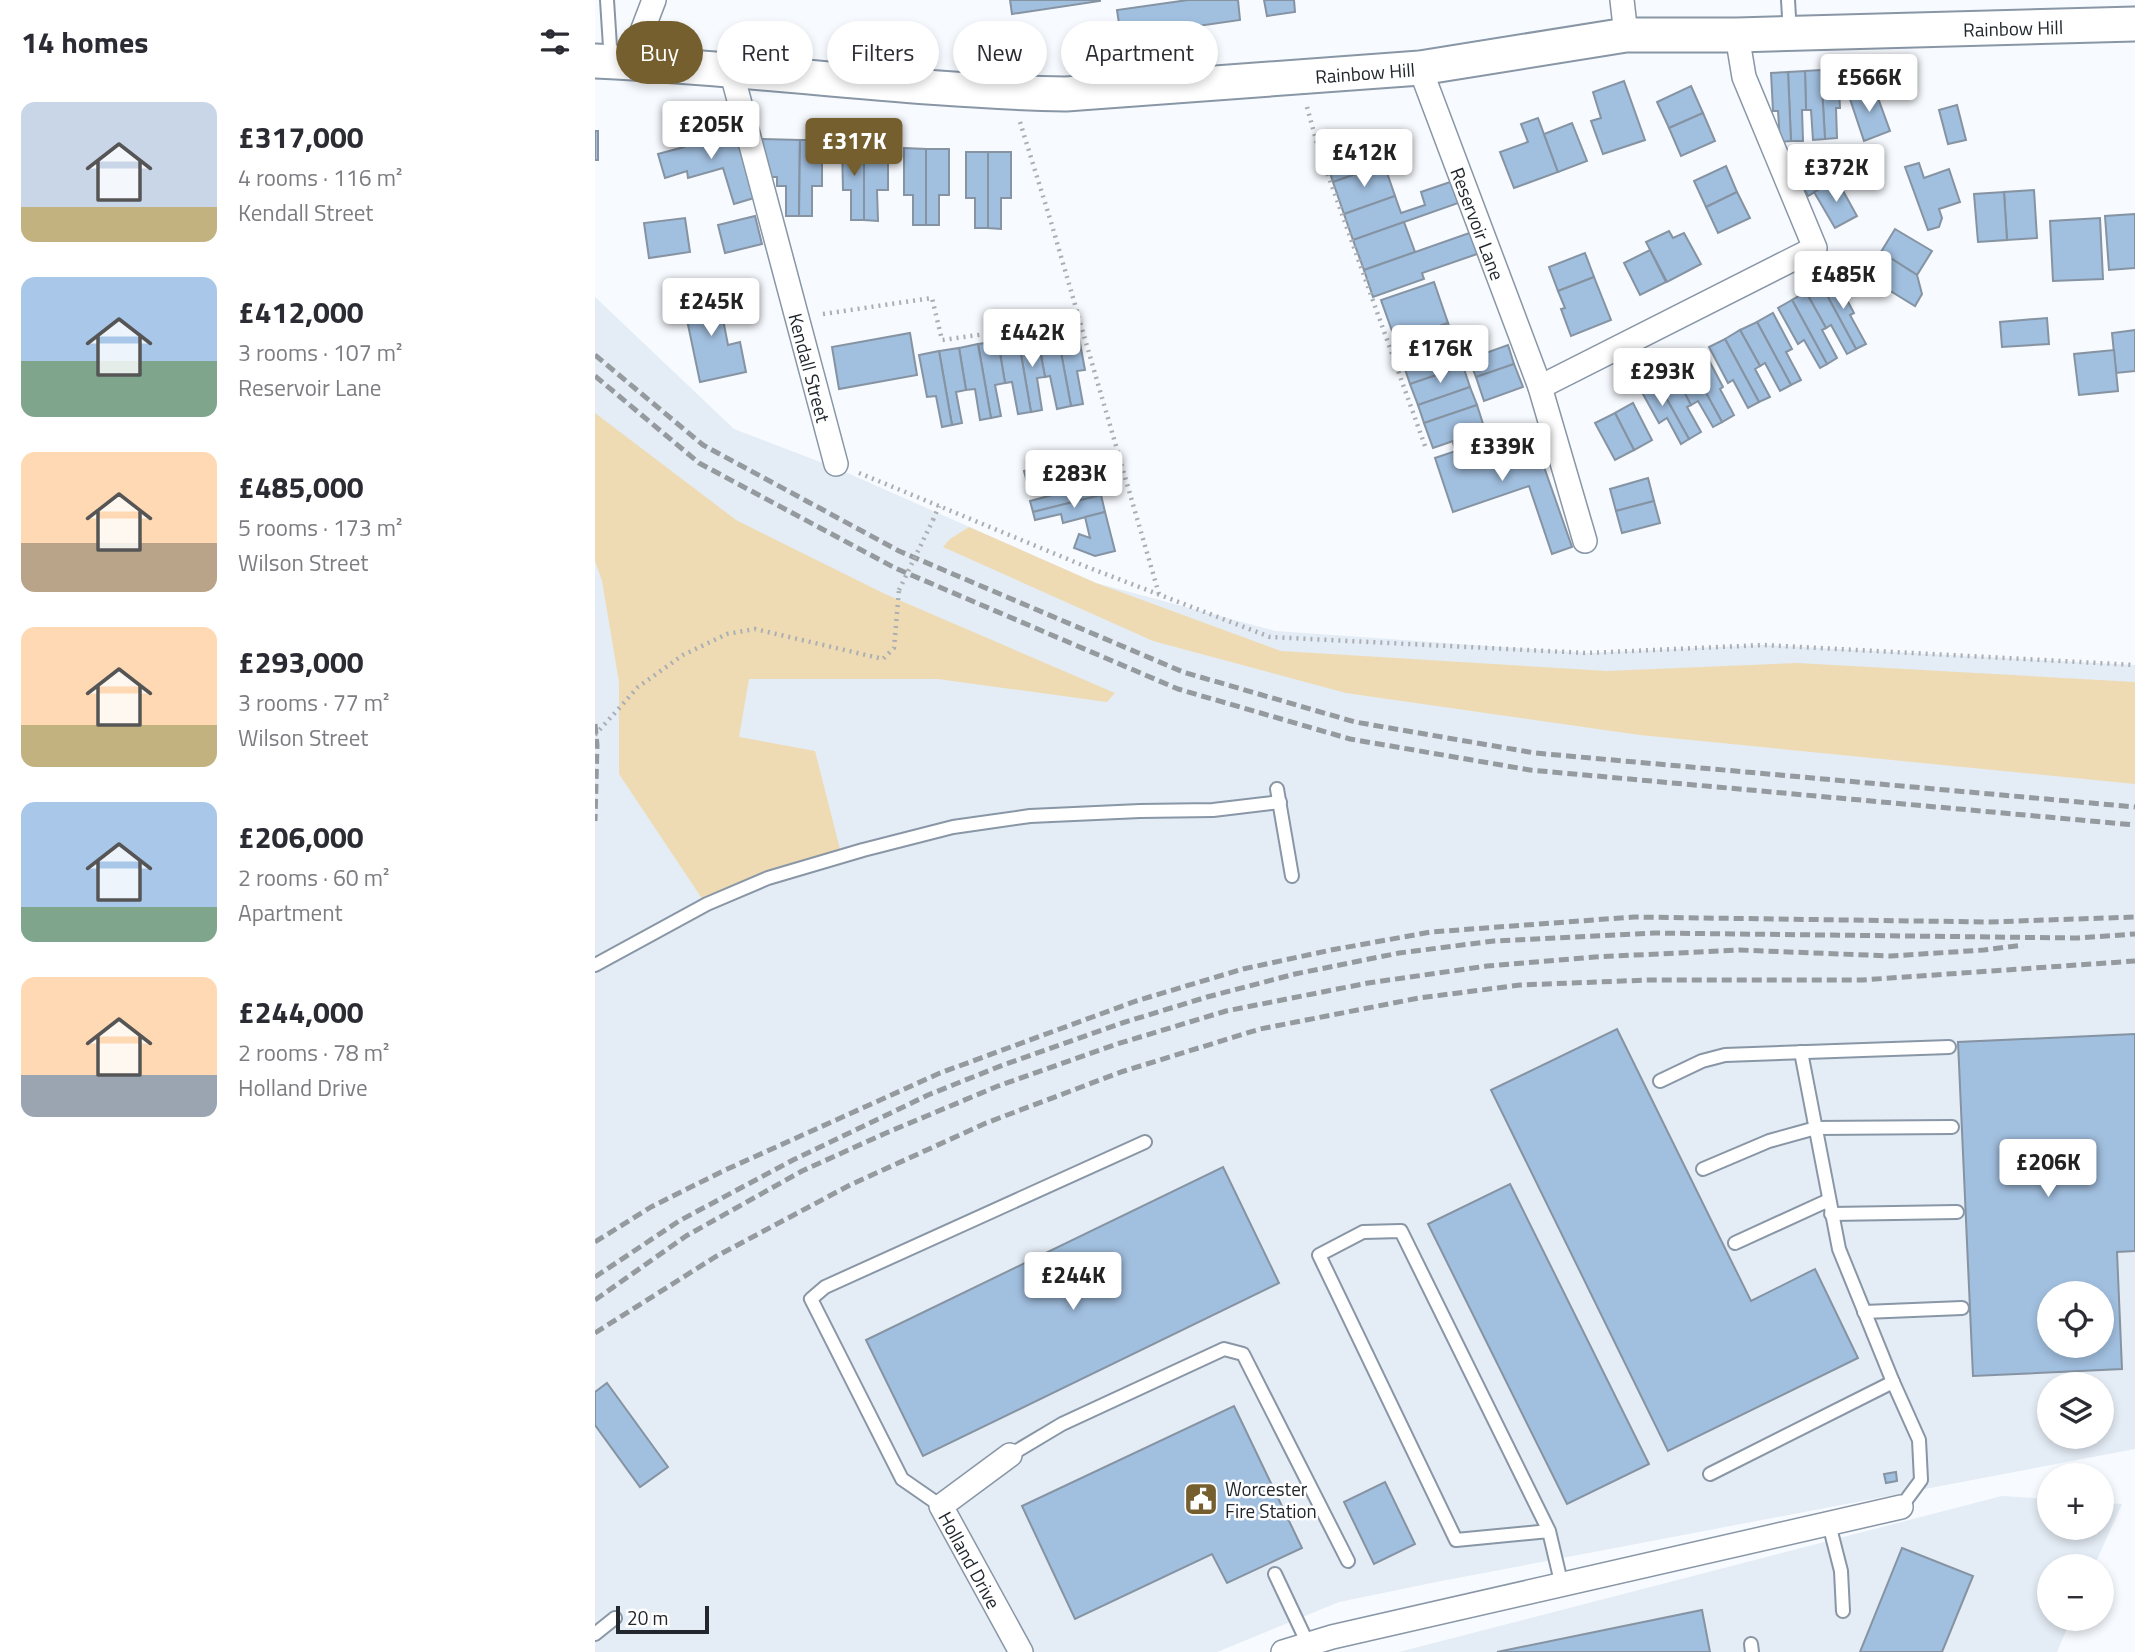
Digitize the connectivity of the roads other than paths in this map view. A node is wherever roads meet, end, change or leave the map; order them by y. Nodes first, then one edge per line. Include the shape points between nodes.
1 (607, 0) edge
2 (655, 0) edge
3 (1622, 0) edge
4 (1788, 0) edge
5 (2135, 24) edge
6 (1790, 34) junction
7 (1626, 35) junction
8 (1737, 35) junction
9 (612, 62) edge
10 (1420, 68) junction
11 (717, 69) edge
12 (813, 77) edge
13 (735, 84) edge
14 (1540, 387) junction
15 (837, 464) road end
16 (1585, 541) dead end
17 (1291, 876) dead end
18 (595, 965) edge
19 (1949, 1047) dead end
20 (1801, 1052) junction
21 (1660, 1082) dead end
22 (1952, 1127) dead end
23 (1816, 1128) junction
24 (1145, 1142) dead end
25 (1703, 1169) dead end
26 (1829, 1200) junction
27 (1957, 1212) dead end
28 (1832, 1214) junction
29 (1735, 1243) dead end
30 (1962, 1308) dead end
31 (1864, 1312) junction
32 (1893, 1382) junction
33 (1010, 1455) joint
34 (1710, 1474) dead end
35 (941, 1506) junction
36 (1901, 1507) joint
37 (1829, 1524) junction
38 (1549, 1531) junction
39 (1348, 1561) dead end
40 (1275, 1574) dead end
41 (1562, 1586) junction
42 (1843, 1611) dead end
43 (615, 1618) dead end
44 (595, 1634) edge
45 (1308, 1644) junction
46 (1333, 1645) edge
47 (1021, 1652) edge
48 (1283, 1652) edge

1 - 9 lane
2 - 9 street
3 - 7 street
4 - 6 lane
5 - 6 main road, Rainbow Hill
6 - 8 main road, Rainbow Hill
7 - 8 main road, Rainbow Hill
7 - 10 main road, Rainbow Hill
8 - 14 street via 1744,78 1815,248
9 - 11 main road, Rainbow Hill
10 - 12 main road, Rainbow Hill via 1066,94
10 - 14 street, Reservoir Lane
13 - 15 street, Kendall Street
14 - 16 street, Reservoir Lane
17 - 18 lane via 1278,795 1213,810 1030,816 954,827 768,878 707,904
19 - 20 lane
20 - 21 lane via 1714,1056
20 - 23 lane
22 - 23 lane
23 - 25 lane via 1769,1141
23 - 26 lane
24 - 35 lane via 825,1287 811,1299 902,1479
26 - 28 lane
26 - 29 lane
27 - 28 lane
28 - 31 lane via 1839,1249
30 - 31 lane
31 - 32 lane
32 - 34 lane
32 - 36 lane via 1919,1440 1921,1480
33 - 35 street, Holland Drive
33 - 39 lane via 1062,1424 1224,1349 1243,1354
35 - 47 street, Holland Drive
36 - 37 street
37 - 41 street
37 - 42 lane via 1841,1571
38 - 38 lane via 1456,1540 1319,1255 1363,1232 1401,1231
38 - 41 lane
40 - 45 lane
41 - 46 street
43 - 44 lane
45 - 46 street
45 - 48 street

